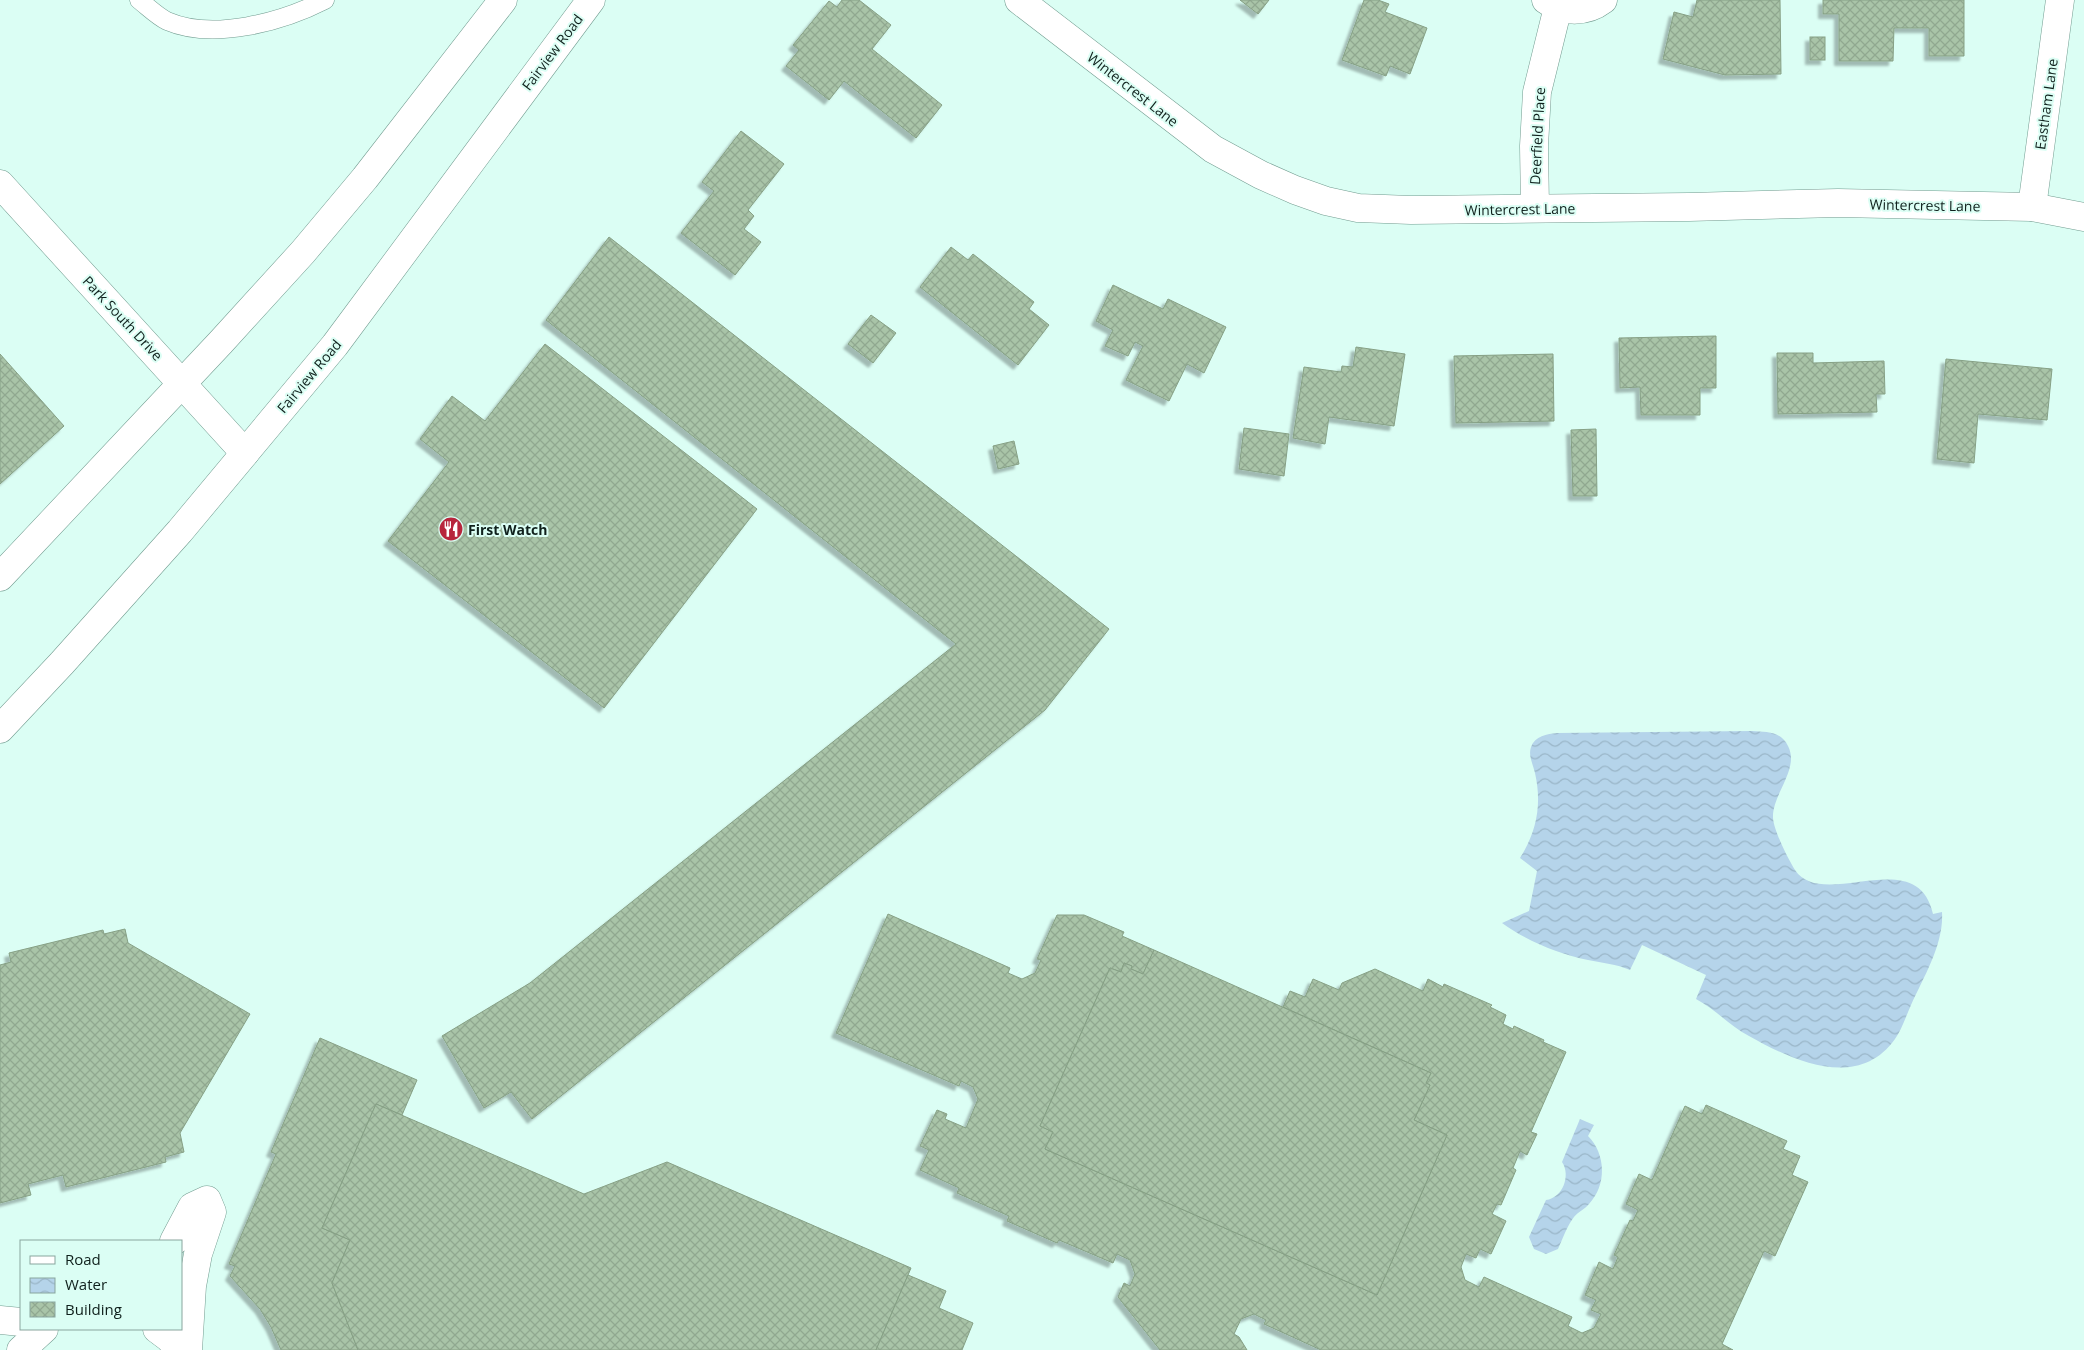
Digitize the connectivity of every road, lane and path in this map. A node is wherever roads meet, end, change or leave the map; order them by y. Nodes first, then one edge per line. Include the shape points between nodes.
1 (139, 0) edge
2 (325, 0) edge
3 (503, 0) edge
4 (591, 0) edge
5 (1019, 0) edge
6 (1603, 0) edge
7 (2060, 0) edge
8 (1552, 4) edge
9 (0, 184) edge
10 (2032, 207) junction
11 (1535, 208) junction
12 (2084, 217) edge
13 (183, 383) junction
14 (245, 453) junction
15 (0, 577) edge
16 (0, 729) edge
17 (175, 1240) edge
18 (0, 1320) edge
19 (20, 1322) edge
20 (43, 1330) edge
21 (158, 1330) edge
22 (21, 1350) edge
23 (180, 1350) edge
24 (188, 1350) edge

1 - 2 lane via 166,20 196,28 234,28 270,22
3 - 13 street via 335,215
4 - 14 street, Fairview Road via 361,311
5 - 11 street, Wintercrest Lane via 1213,149 1295,190 1326,201 1368,209
6 - 8 street, Deerfield Place via 1584,9 1567,10
7 - 10 street, Eastham Lane
8 - 11 street, Deerfield Place via 1537,92
9 - 13 street, Park South Drive
10 - 11 street, Wintercrest Lane via 1838,203
10 - 12 street, Wintercrest Lane
13 - 14 street, Park South Drive
13 - 15 street
14 - 16 street, Fairview Road via 130,588
17 - 24 street via 191,1209 207,1200 212,1212 198,1254 192,1286
18 - 19 street
20 - 22 street
21 - 23 street

